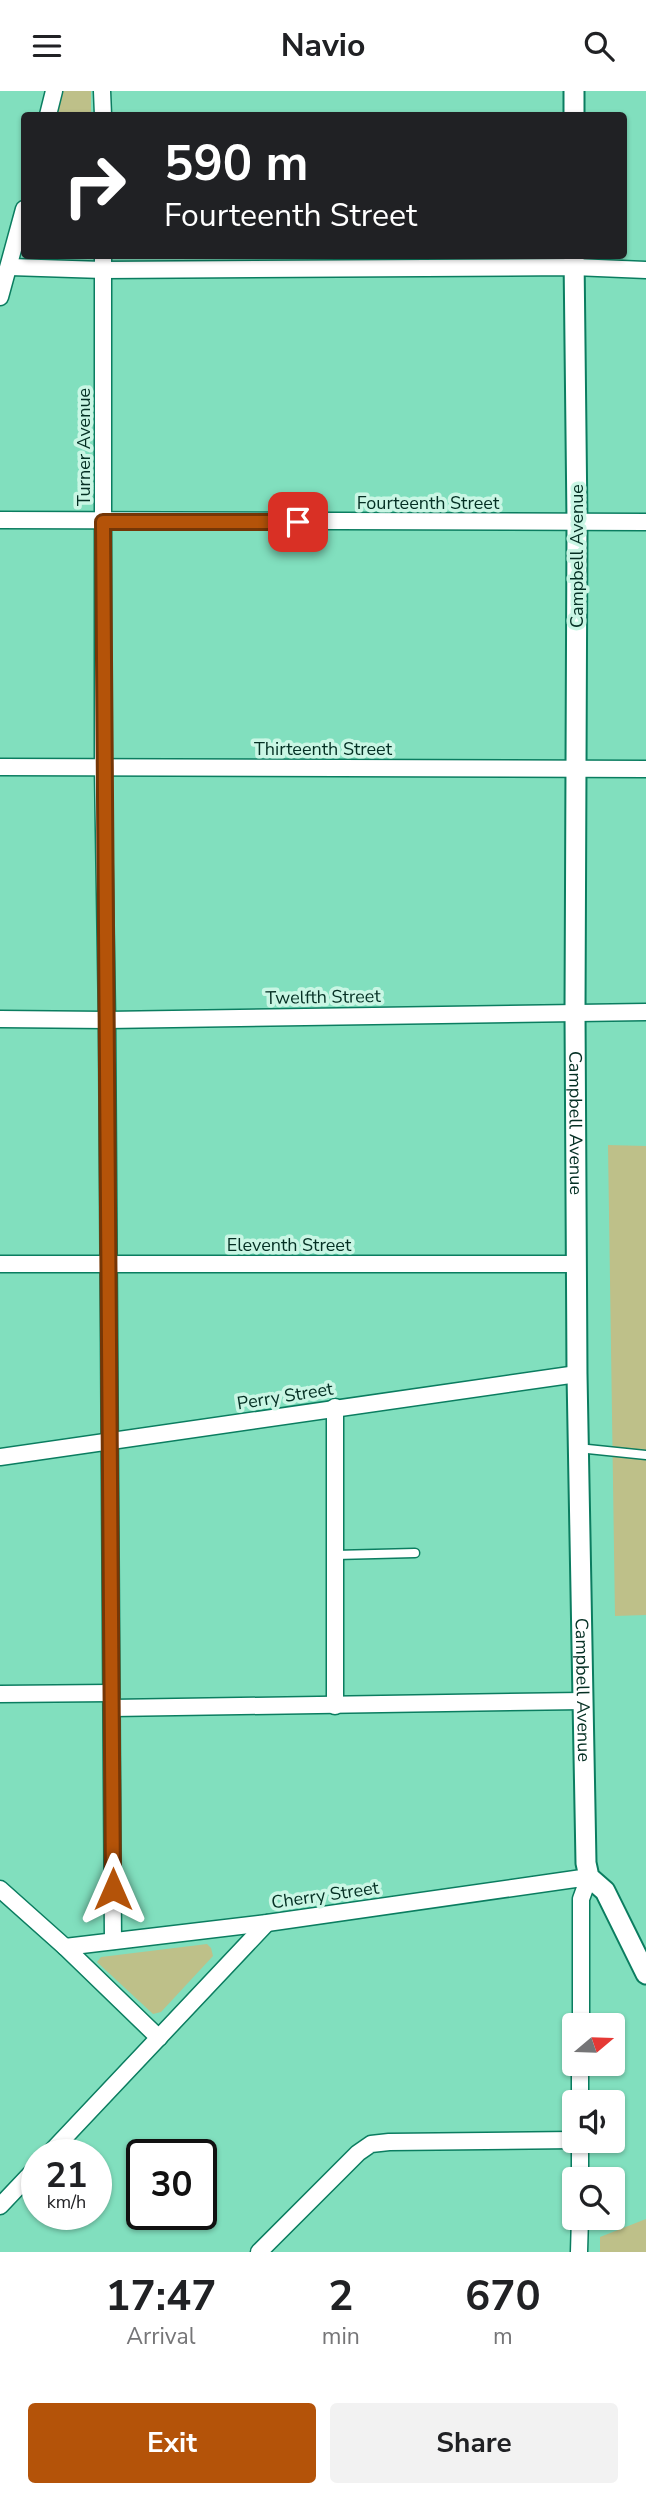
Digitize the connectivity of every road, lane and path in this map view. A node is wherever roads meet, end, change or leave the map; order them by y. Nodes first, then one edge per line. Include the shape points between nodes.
1 (54, 91) edge
2 (102, 91) edge
3 (574, 91) edge
4 (49, 112) edge
5 (103, 112) edge
6 (574, 112) edge
7 (21, 221) edge
8 (574, 261) edge
9 (103, 263) edge
10 (10, 267) junction
11 (646, 269) edge
12 (0, 297) edge
13 (0, 520) edge
14 (103, 522) junction
15 (577, 522) junction
16 (646, 522) edge
17 (0, 767) edge
18 (103, 768) junction
19 (576, 769) junction
20 (646, 769) edge
21 (575, 1012) junction
22 (646, 1012) edge
23 (0, 1019) edge
24 (107, 1020) junction
25 (108, 1263) junction
26 (0, 1264) edge
27 (577, 1264) junction
28 (577, 1374) junction
29 (335, 1408) junction
30 (110, 1442) junction
31 (578, 1448) junction
32 (646, 1455) edge
33 (0, 1457) edge
34 (415, 1553) dead end
35 (335, 1555) junction
36 (0, 1694) edge
37 (111, 1701) junction
38 (583, 1701) junction
39 (335, 1706) junction
40 (589, 1877) junction
41 (0, 1889) edge
42 (267, 1923) junction
43 (113, 1941) junction
44 (65, 1947) junction
45 (646, 1974) edge
46 (580, 2013) edge
47 (159, 2038) junction
48 (63, 2139) edge
49 (562, 2140) edge
50 (21, 2184) edge
51 (0, 2206) edge
52 (580, 2230) edge
53 (259, 2252) edge
54 (579, 2252) edge

1 - 4 street
2 - 5 street
3 - 6 street
7 - 10 street
8 - 9 street
8 - 11 street
8 - 15 street, Campbell Avenue
9 - 10 street
9 - 14 street, Turner Avenue
10 - 12 street
13 - 14 street, Fourteenth Street
14 - 15 street, Fourteenth Street
14 - 18 street, Turner Avenue
15 - 16 street, Fourteenth Street
15 - 19 street, Campbell Avenue
17 - 18 street, Thirteenth Street
18 - 19 street, Thirteenth Street
18 - 24 street, Turner Avenue
19 - 20 street, Thirteenth Street
19 - 21 street, Campbell Avenue
21 - 22 street, Twelfth Street
21 - 24 street, Twelfth Street
21 - 27 street, Campbell Avenue
23 - 24 street, Twelfth Street
24 - 25 street, Turner Avenue
25 - 26 street, Eleventh Street
25 - 27 street, Eleventh Street
25 - 30 street, Turner Avenue
27 - 28 street, Campbell Avenue
28 - 29 street, Perry Street
28 - 31 street, Campbell Avenue
29 - 30 street, Perry Street
29 - 35 street
30 - 33 street, Perry Street
30 - 37 street, Turner Avenue
31 - 32 lane
31 - 38 street, Campbell Avenue
34 - 35 lane
35 - 39 street
36 - 37 street
37 - 39 street
37 - 43 street, Turner Avenue
38 - 39 street
38 - 40 street, Campbell Avenue
40 - 42 street, Cherry Street
40 - 45 street via 605,1891
40 - 46 street via 581,1899
41 - 44 street
42 - 43 street, Cherry Street
42 - 47 street
43 - 44 street, Cherry Street
44 - 47 street
47 - 48 street
49 - 53 street via 371,2144
50 - 51 street
52 - 54 street

